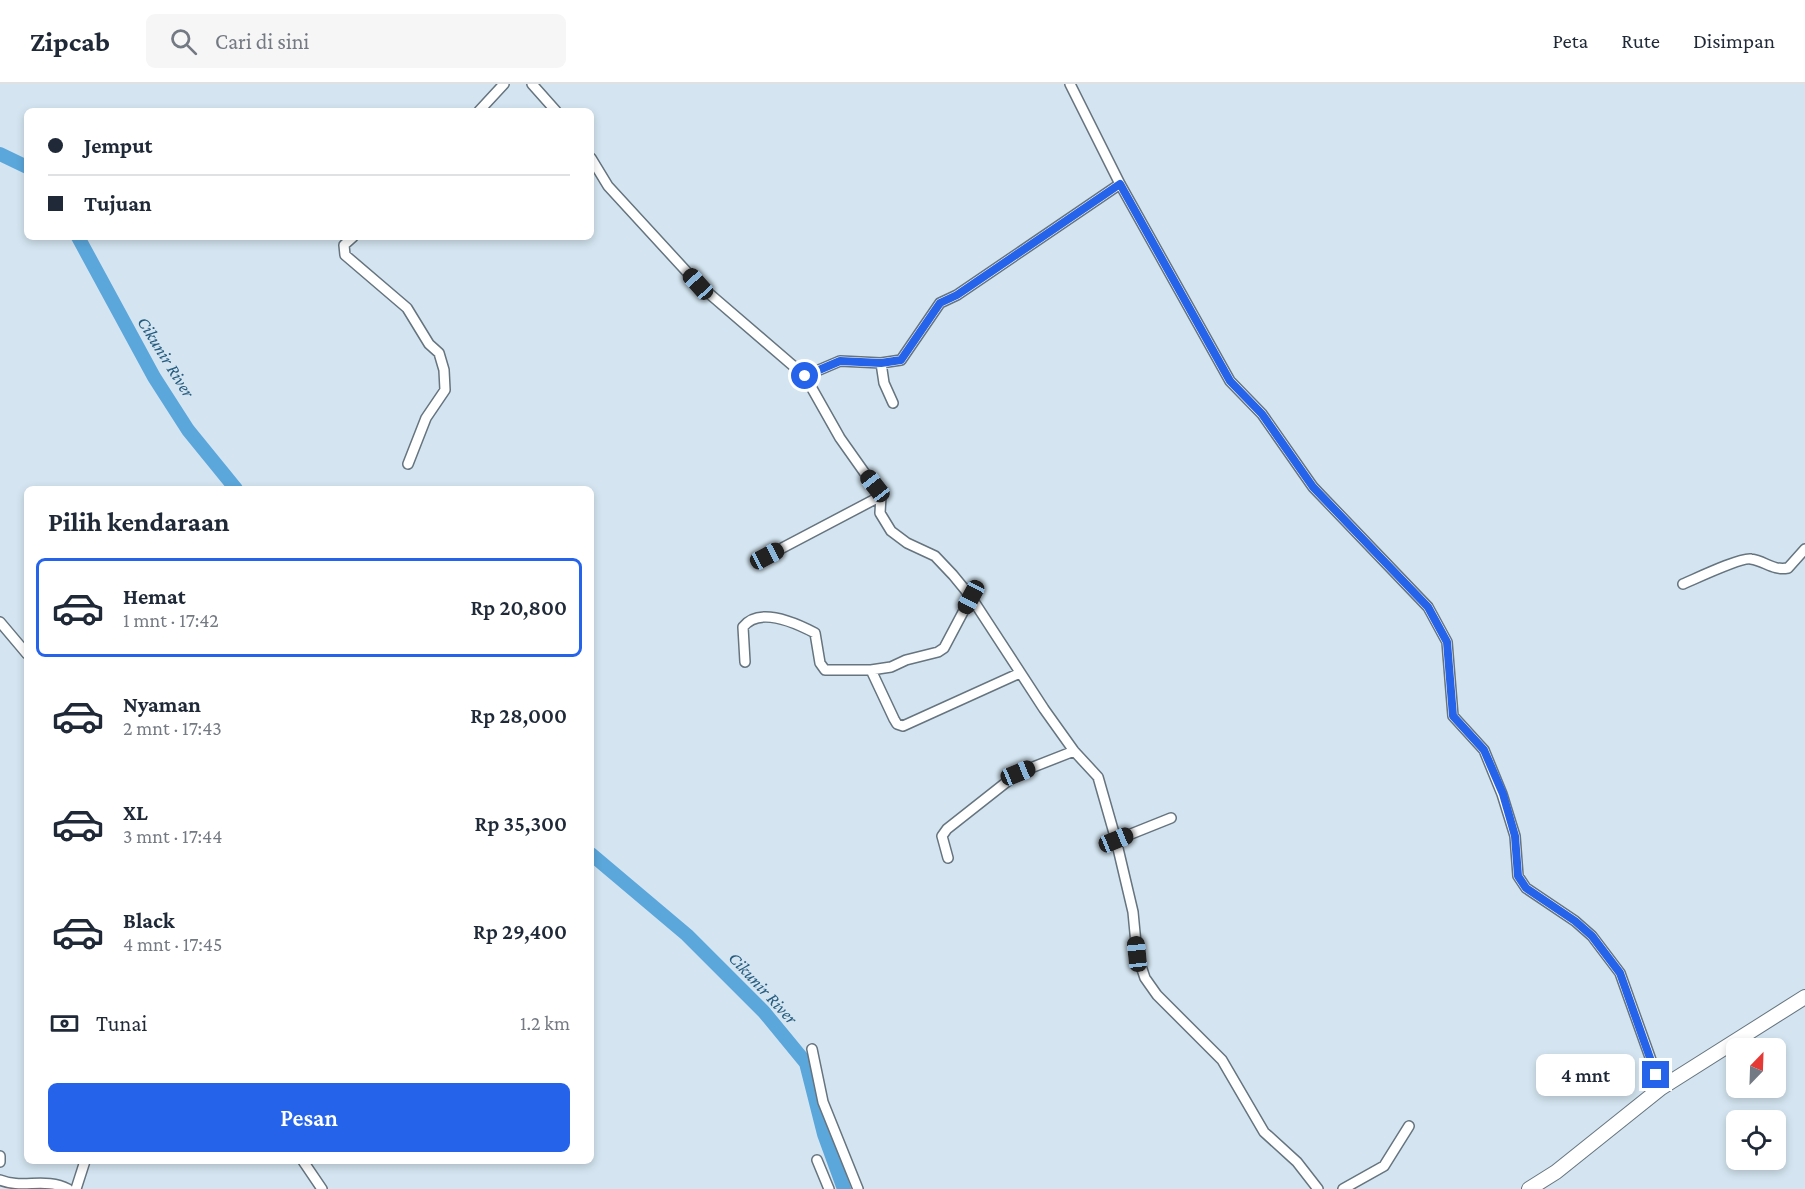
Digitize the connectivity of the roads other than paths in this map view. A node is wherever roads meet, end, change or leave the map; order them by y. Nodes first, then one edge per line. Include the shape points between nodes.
1 (504, 84) edge
2 (532, 84) edge
3 (1070, 84) edge
4 (483, 108) edge
5 (552, 108) edge
6 (594, 163) edge
7 (1120, 184) junction
8 (350, 240) edge
9 (881, 363) junction
10 (805, 376) junction
11 (893, 403) dead end
12 (408, 464) dead end
13 (881, 496) junction
14 (1805, 549) edge
15 (767, 556) dead end
16 (1683, 584) dead end
17 (971, 597) junction
18 (0, 622) edge
19 (24, 650) edge
20 (746, 662) dead end
21 (871, 670) junction
22 (1020, 673) junction
23 (1074, 751) junction
24 (1171, 818) dead end
25 (1116, 840) junction
26 (948, 858) dead end
27 (1805, 997) edge
28 (812, 1049) dead end
29 (1661, 1088) junction
30 (1409, 1126) dead end
31 (0, 1156) edge
32 (818, 1160) dead end
33 (0, 1162) edge
34 (84, 1164) edge
35 (305, 1164) edge
36 (0, 1180) edge
37 (68, 1189) edge
38 (76, 1189) edge
39 (322, 1189) edge
40 (829, 1189) edge
41 (858, 1189) edge
42 (1318, 1189) edge
43 (1343, 1189) edge
44 (1529, 1189) edge

1 - 4 street
2 - 5 street
3 - 7 street
6 - 10 street via 608,186 698,284
7 - 9 street via 940,303 901,360
7 - 29 street via 1230,381 1262,414 1313,487 1436,618 1447,642 1453,716 1484,750 1503,794 1515,836 1518,876 1526,888 1592,936 1620,973
8 - 12 street via 342,249 345,255 407,308 439,353 444,370 445,390 426,418
9 - 10 street via 840,361
9 - 11 street
10 - 13 street via 840,438
13 - 15 street
13 - 17 street via 880,513 891,531 934,556
14 - 16 street via 1788,568 1781,570 1746,559
17 - 21 street via 944,648
17 - 22 street
18 - 19 street
20 - 21 street via 743,627 757,617 768,617 815,633 820,663 825,670
21 - 22 street via 894,719 903,726
22 - 23 street
23 - 25 street via 1098,777
23 - 26 street via 1018,773 971,808 942,837
24 - 25 street
25 - 42 street via 1145,978 1222,1060 1264,1132 1297,1162
27 - 29 main road
28 - 41 street via 823,1102
29 - 44 main road
30 - 43 street via 1384,1166
31 - 33 street
32 - 40 street
34 - 38 street
35 - 39 street
36 - 37 street via 14,1185 52,1183

